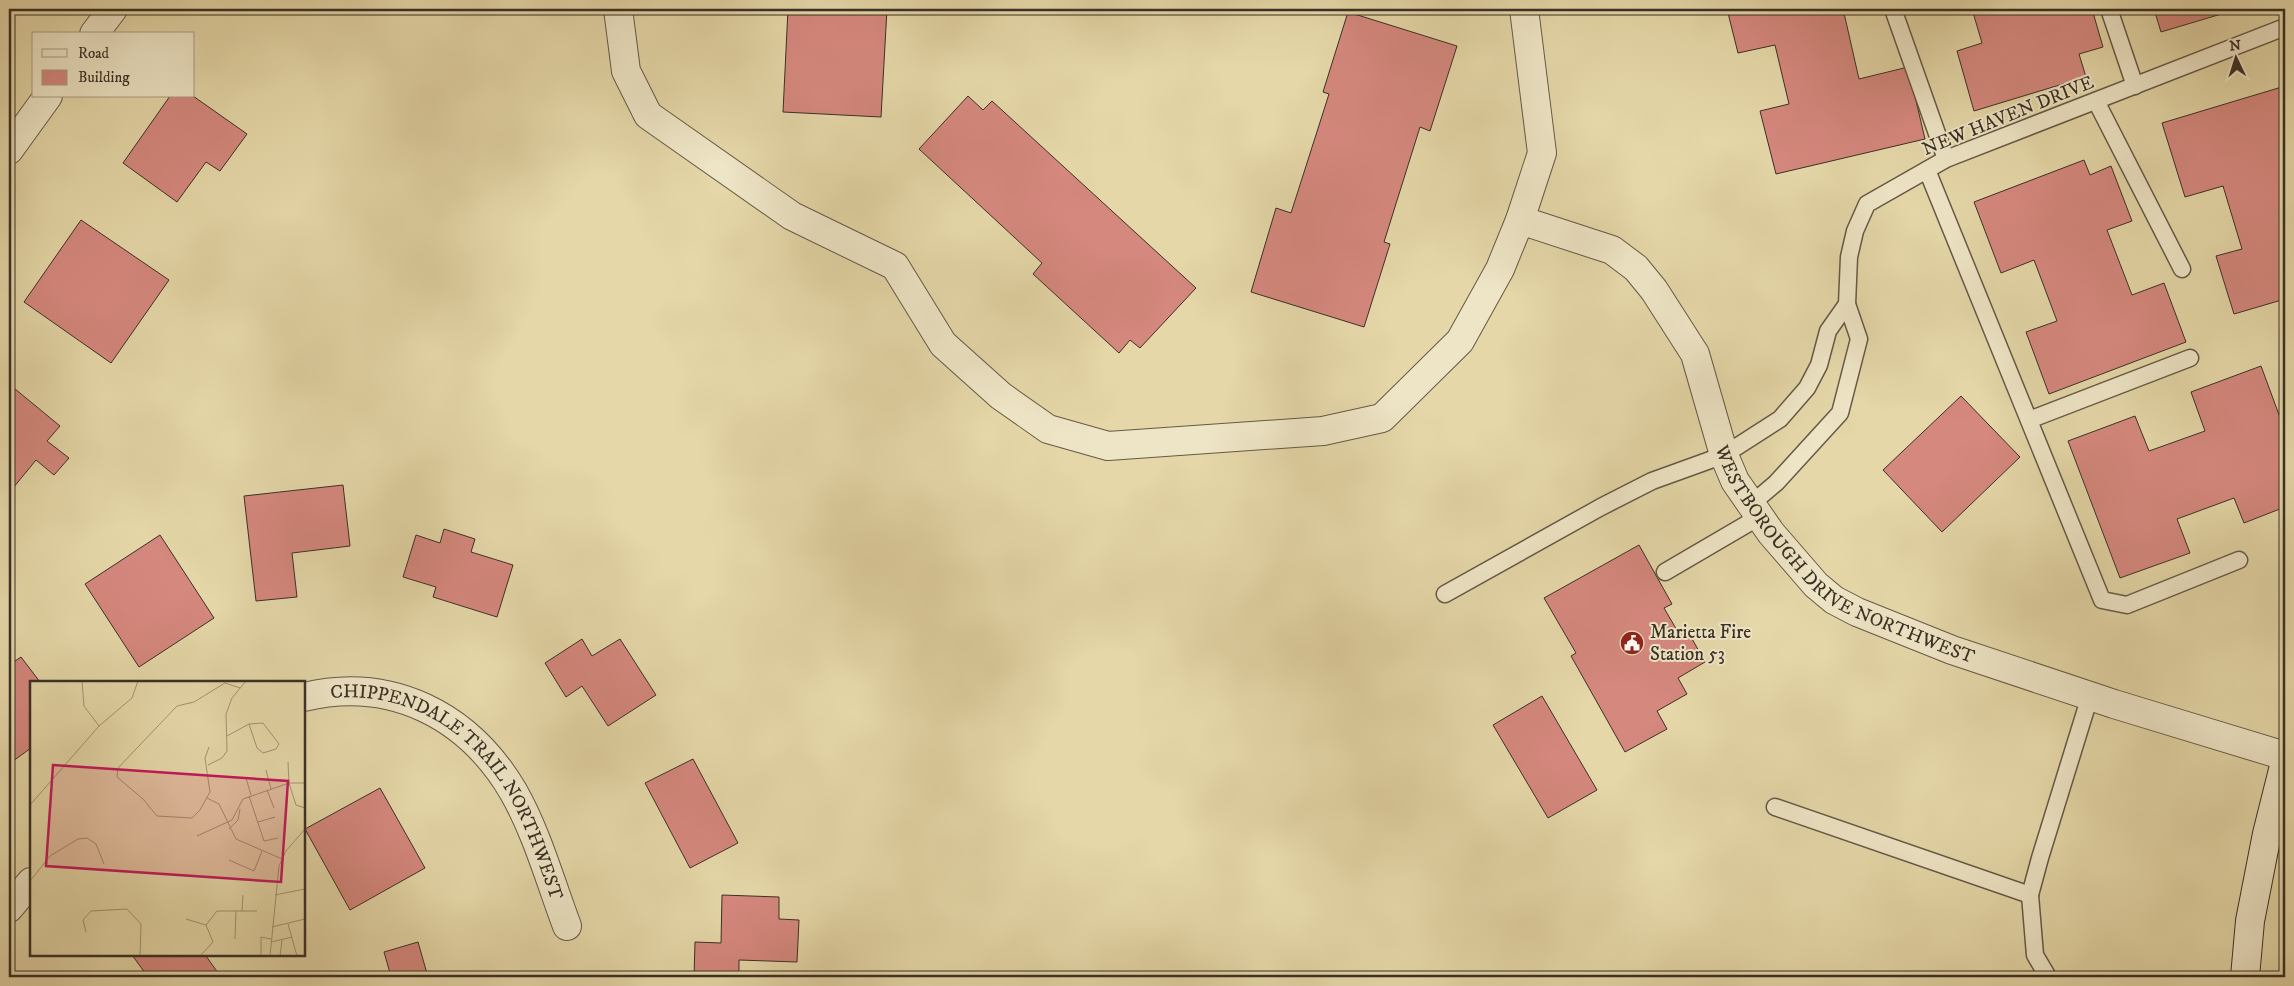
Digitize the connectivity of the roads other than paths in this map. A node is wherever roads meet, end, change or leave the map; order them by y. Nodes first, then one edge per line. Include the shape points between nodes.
1 (113, 9) edge
2 (618, 9) edge
3 (1524, 9) edge
4 (1893, 9) edge
5 (2110, 9) edge
6 (2285, 28) edge
7 (96, 32) edge
8 (2135, 86) junction
9 (47, 98) edge
10 (2096, 101) junction
11 (9, 150) edge
12 (1946, 159) junction
13 (1927, 170) junction
14 (1520, 220) junction
15 (2182, 270) dead end
16 (1847, 304) junction
17 (2190, 358) dead end
18 (2029, 420) junction
19 (1724, 455) junction
20 (1755, 511) junction
21 (2239, 560) dead end
22 (1665, 572) dead end
23 (1446, 594) dead end
24 (2090, 696) junction
25 (305, 697) edge
26 (2285, 756) edge
27 (2285, 762) edge
28 (1775, 807) dead end
29 (30, 883) edge
30 (2030, 895) junction
31 (9, 908) edge
32 (567, 926) dead end
33 (2048, 977) edge
34 (2245, 977) edge

1 - 7 street
2 - 14 street via 626,71 648,114 792,216 895,266 943,344 1001,396 1048,429 1108,446 1323,432 1382,418 1460,341 1500,270
3 - 14 street via 1542,153
4 - 12 lane
5 - 8 lane
6 - 8 lane, NEW HAVEN DRIVE
8 - 10 lane, NEW HAVEN DRIVE
9 - 11 street
10 - 12 lane, NEW HAVEN DRIVE
10 - 15 lane
12 - 13 lane, NEW HAVEN DRIVE
13 - 16 lane, NEW HAVEN DRIVE via 1867,204 1848,257
13 - 18 lane
14 - 19 street, WESTBOROUGH DRIVE NORTHWEST via 1612,250 1636,268 1695,354
16 - 19 lane via 1828,331 1819,365 1794,404 1780,418
16 - 20 lane via 1859,338 1840,413
17 - 18 lane
18 - 21 lane via 2102,600 2127,605
19 - 20 street, WESTBOROUGH DRIVE NORTHWEST via 1735,481
19 - 23 lane via 1652,481
20 - 22 lane
20 - 24 street, WESTBOROUGH DRIVE NORTHWEST via 1816,585 1834,600 1952,650
24 - 26 street, WESTBOROUGH DRIVE NORTHWEST
24 - 30 lane
25 - 32 street, CHIPPENDALE TRAIL NORTHWEST via 347,690 407,699 437,714 475,742 493,761 513,792
27 - 34 street via 2250,921
28 - 30 lane
29 - 31 street
30 - 33 lane via 2035,955

